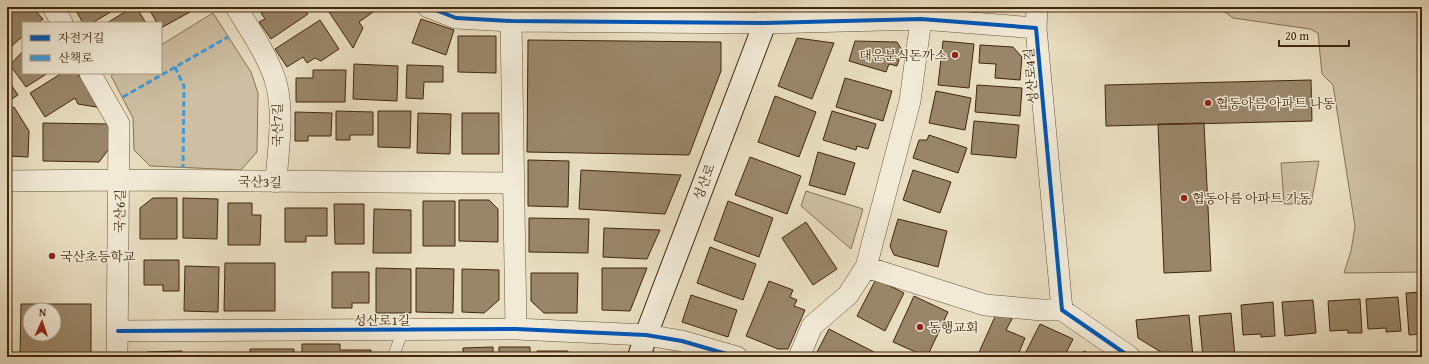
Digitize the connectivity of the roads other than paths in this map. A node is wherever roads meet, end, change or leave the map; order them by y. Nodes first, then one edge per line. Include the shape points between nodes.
1 (53, 7) edge
2 (428, 7) edge
3 (1037, 7) edge
4 (240, 8) edge
5 (768, 15) edge
6 (921, 19) junction
7 (511, 21) junction
8 (61, 22) edge
9 (1036, 28) junction
10 (91, 74) edge
11 (120, 180) junction
12 (7, 181) edge
13 (276, 182) junction
14 (512, 183) junction
15 (866, 267) junction
16 (1062, 310) junction
17 (516, 329) junction
18 (403, 330) junction
19 (118, 331) junction
20 (646, 335) junction
21 (117, 357) edge
22 (393, 357) edge
23 (639, 357) edge
24 (737, 357) edge
25 (799, 357) edge
26 (1130, 357) edge

1 - 8 street
2 - 7 street, 성산로4길 via 456,18
3 - 9 street
4 - 13 street, 국산7길 via 275,80 280,112
5 - 6 street, 성산로4길
5 - 7 street, 성산로4길
5 - 20 street, 성산로
6 - 9 street, 성산로4길
6 - 15 street via 910,101
7 - 14 street
9 - 16 street, 성산로4길
10 - 11 street, 국산6길 via 119,124
11 - 12 street, 국산3길
11 - 13 street, 국산3길
11 - 19 street, 국산6길
13 - 14 street, 국산3길
14 - 17 street
15 - 16 street via 985,305
15 - 25 street via 848,295 812,326
16 - 26 street
17 - 18 street, 성산로1길
17 - 20 street, 성산로1길
18 - 19 street, 성산로1길
18 - 22 lane
19 - 21 street, 국산6길
20 - 23 street, 성산로
20 - 24 street, 성산로1길 via 682,341

